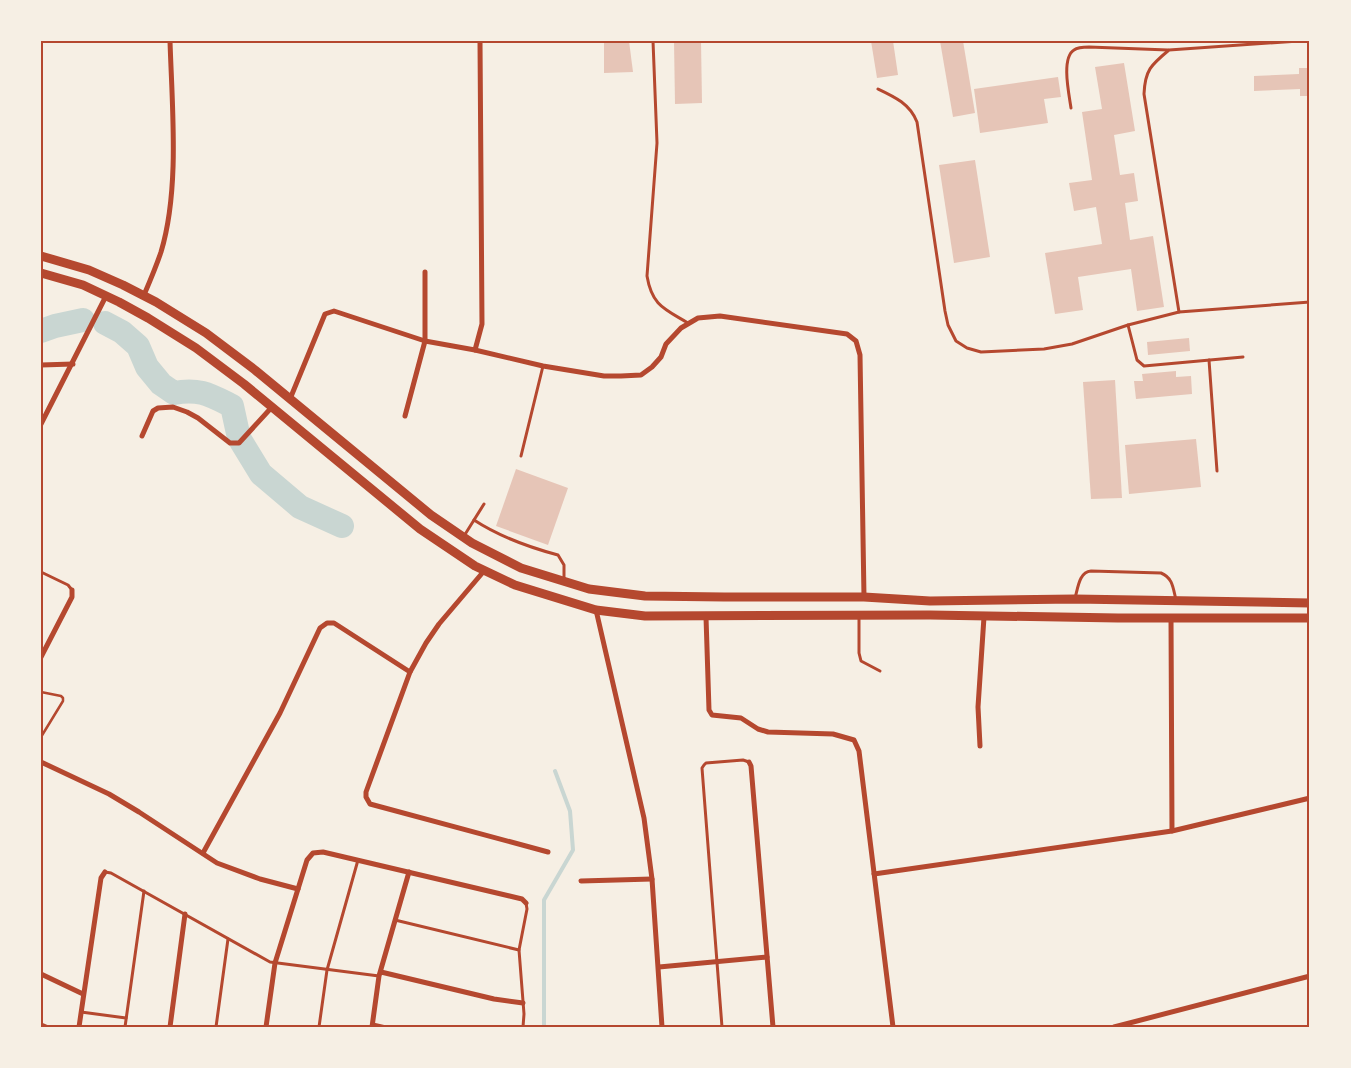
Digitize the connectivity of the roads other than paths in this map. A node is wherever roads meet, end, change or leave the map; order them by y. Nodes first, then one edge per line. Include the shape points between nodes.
1 (170, 41) edge
2 (480, 41) edge
3 (653, 41) edge
4 (1299, 41) edge
5 (1169, 50) junction
6 (878, 89) dead end
7 (1071, 108) dead end
8 (41, 256) edge
9 (425, 272) dead end
10 (41, 273) edge
11 (144, 295) junction
12 (106, 296) junction
13 (1310, 302) edge
14 (1179, 312) junction
15 (689, 323) junction
16 (1128, 324) junction
17 (425, 341) junction
18 (475, 350) junction
19 (1243, 357) dead end
20 (1209, 360) junction
21 (73, 364) junction
22 (41, 365) edge
23 (543, 366) junction
24 (290, 399) junction
25 (272, 407) junction
26 (405, 416) dead end
27 (41, 424) edge
28 (142, 436) dead end
29 (521, 456) dead end
30 (1217, 471) dead end
31 (484, 504) dead end
32 (474, 520) junction
33 (463, 537) junction
34 (484, 571) junction
35 (41, 572) edge
36 (564, 582) junction
37 (72, 590) joint
38 (864, 597) junction
39 (1075, 599) junction
40 (1176, 600) junction
41 (1310, 602) edge
42 (596, 610) junction
43 (859, 616) junction
44 (706, 617) junction
45 (984, 617) junction
46 (1171, 618) junction
47 (1310, 618) edge
48 (41, 657) edge
49 (880, 671) dead end
50 (410, 672) junction
51 (980, 746) dead end
52 (41, 762) edge
53 (749, 762) joint
54 (1310, 798) edge
55 (1172, 831) junction
56 (548, 852) dead end
57 (203, 853) junction
58 (358, 860) junction
59 (105, 872) joint
60 (409, 872) junction
61 (874, 874) junction
62 (652, 879) junction
63 (580, 881) dead end
64 (298, 889) junction
65 (144, 891) junction
66 (526, 903) joint
67 (185, 914) junction
68 (396, 920) junction
69 (228, 939) junction
70 (519, 950) junction
71 (768, 957) junction
72 (717, 962) junction
73 (275, 963) junction
74 (659, 966) junction
75 (327, 970) junction
76 (41, 974) edge
77 (380, 974) junction
78 (1310, 976) edge
79 (84, 994) junction
80 (523, 1003) junction
81 (81, 1012) junction
82 (126, 1018) junction
83 (41, 1024) edge
84 (372, 1025) edge
85 (48, 1027) edge
86 (78, 1027) edge
87 (125, 1027) edge
88 (170, 1027) edge
89 (216, 1027) edge
90 (266, 1027) edge
91 (319, 1027) edge
92 (386, 1027) edge
93 (523, 1027) edge
94 (662, 1027) edge
95 (722, 1027) edge
96 (773, 1027) edge
97 (893, 1027) edge
98 (1114, 1027) edge

1 - 11 street via 172,172 168,217 154,274
2 - 18 street via 482,324
3 - 15 lane via 657,143 647,276 651,293 660,306
4 - 5 lane
5 - 7 lane via 1089,47 1072,51 1066,66
5 - 14 lane via 1147,72 1144,94
6 - 16 lane via 905,104 917,122 945,312 956,341 981,352 1044,349 1072,344
8 - 11 main road via 89,270
9 - 17 street
10 - 12 main road via 83,285
11 - 24 main road via 206,333
12 - 21 street
12 - 25 main road via 196,348
13 - 14 lane
14 - 16 lane
15 - 23 street via 666,344 652,367 641,375 604,376
15 - 38 street via 698,318 720,316 847,334 856,342 860,355
16 - 20 lane via 1137,360 1144,366
17 - 18 street
17 - 24 street via 329,312 325,314
17 - 26 street
18 - 23 street
19 - 20 lane
20 - 30 lane
21 - 22 street
21 - 27 street
23 - 29 lane
24 - 33 main road via 431,515
25 - 28 street via 241,441 230,443 198,418 173,407 153,411
25 - 34 main road via 420,529
31 - 32 lane
32 - 33 lane
32 - 36 lane via 516,542 558,555 564,565
33 - 36 main road via 521,568
34 - 42 main road via 515,585
34 - 50 street via 439,624
35 - 37 lane
36 - 38 main road via 589,589 645,596
37 - 48 street via 72,597
38 - 39 main road via 930,601
39 - 40 main road
39 - 40 lane via 1082,574 1091,570 1161,573 1172,580
40 - 41 main road
42 - 44 main road via 645,616
42 - 62 street via 639,792
43 - 44 main road
43 - 45 main road
43 - 49 lane via 861,662
44 - 61 street via 709,710 712,715 741,718 768,732 833,734 854,740 859,751
45 - 46 main road
45 - 51 street via 978,707
46 - 47 main road
46 - 55 street
50 - 56 street via 366,792 367,801
50 - 57 street via 334,624 327,623 320,628 280,713
52 - 57 street via 109,794
53 - 71 street
53 - 72 lane via 706,763 702,768
54 - 55 street
55 - 61 street
57 - 64 street via 239,872
58 - 60 street
58 - 64 street via 324,852 313,853 307,860
58 - 75 lane
59 - 65 lane via 111,872
59 - 79 street via 101,878
60 - 66 street
60 - 68 street
61 - 97 street
62 - 63 street
62 - 74 street
64 - 73 street
65 - 67 lane
65 - 82 lane
66 - 70 lane
67 - 69 lane
67 - 88 street
68 - 70 lane
68 - 77 street
69 - 73 lane
69 - 89 lane
70 - 80 lane
71 - 72 street
71 - 96 street
72 - 74 street
72 - 95 lane
73 - 75 lane
73 - 90 street
74 - 94 street
75 - 77 lane
75 - 91 lane
76 - 79 street
77 - 80 street
77 - 84 street
78 - 98 street
79 - 81 street
80 - 93 lane
81 - 82 lane
81 - 86 street
82 - 87 lane
83 - 85 lane
84 - 92 lane

